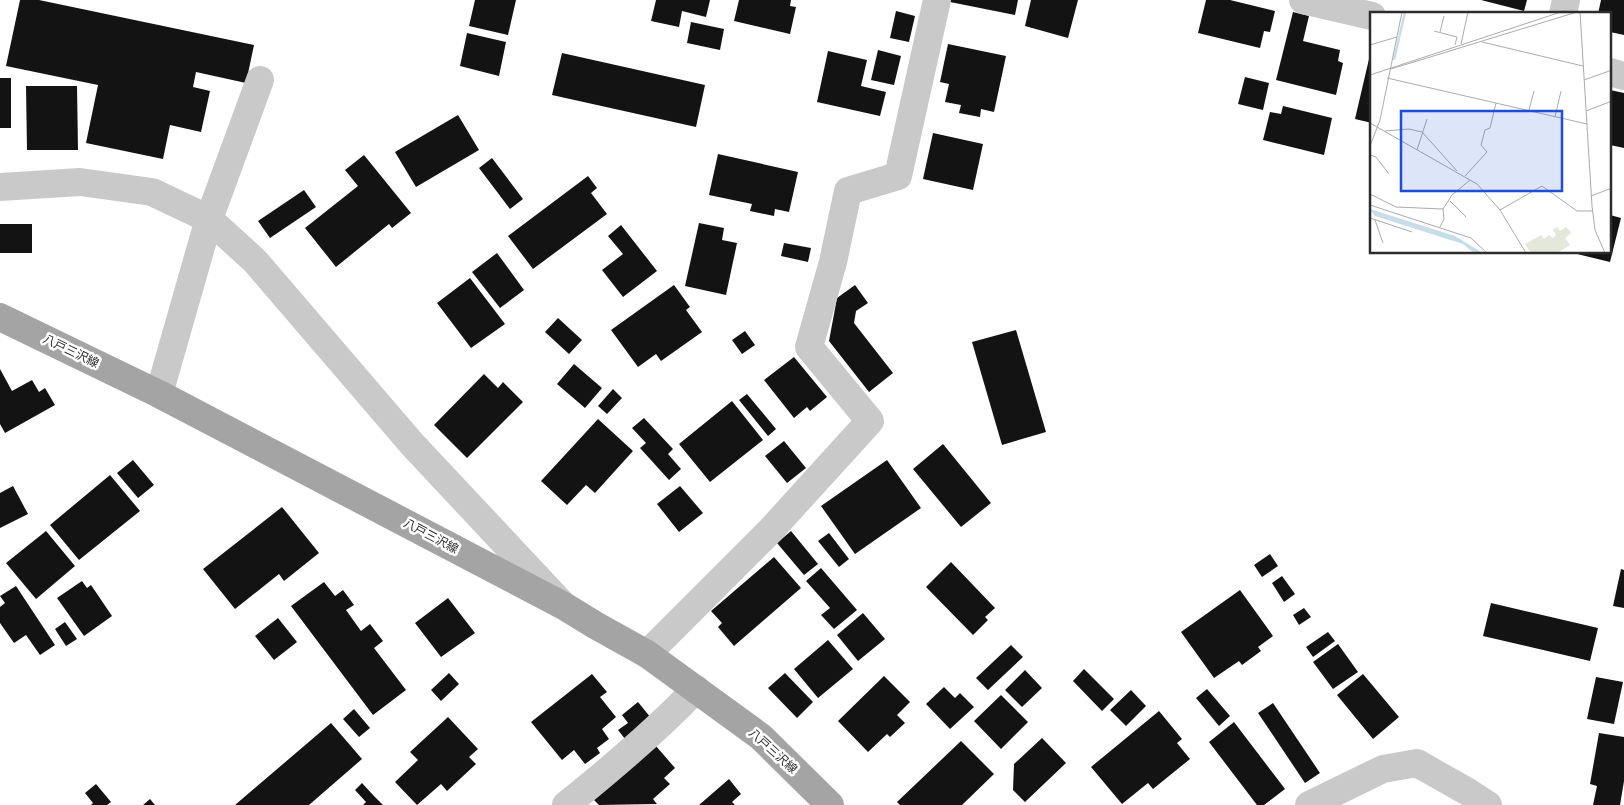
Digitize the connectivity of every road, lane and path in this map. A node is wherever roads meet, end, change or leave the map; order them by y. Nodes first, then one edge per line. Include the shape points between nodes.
1 (937, 0) edge
2 (1303, 0) edge
3 (1370, 16) edge
4 (260, 80) dead end
5 (0, 187) edge
6 (209, 219) junction
7 (0, 317) edge
8 (159, 394) junction
9 (564, 606) junction
10 (647, 654) junction
11 (696, 689) junction
12 (566, 805) edge
13 (830, 805) edge
14 (1309, 805) edge
15 (1488, 805) edge

1 - 10 street via 898,176 848,191 833,262 809,347 870,421 770,531
2 - 3 street
4 - 6 street
5 - 6 street via 80,182 152,192
6 - 8 street
6 - 9 street via 255,262 412,444
7 - 8 main road, 八戸三沢線
8 - 9 main road, 八戸三沢線
9 - 10 main road, 八戸三沢線
10 - 11 main road, 八戸三沢線
11 - 12 street via 674,712
11 - 13 main road, 八戸三沢線 via 761,737
14 - 15 street via 1384,769 1417,763

